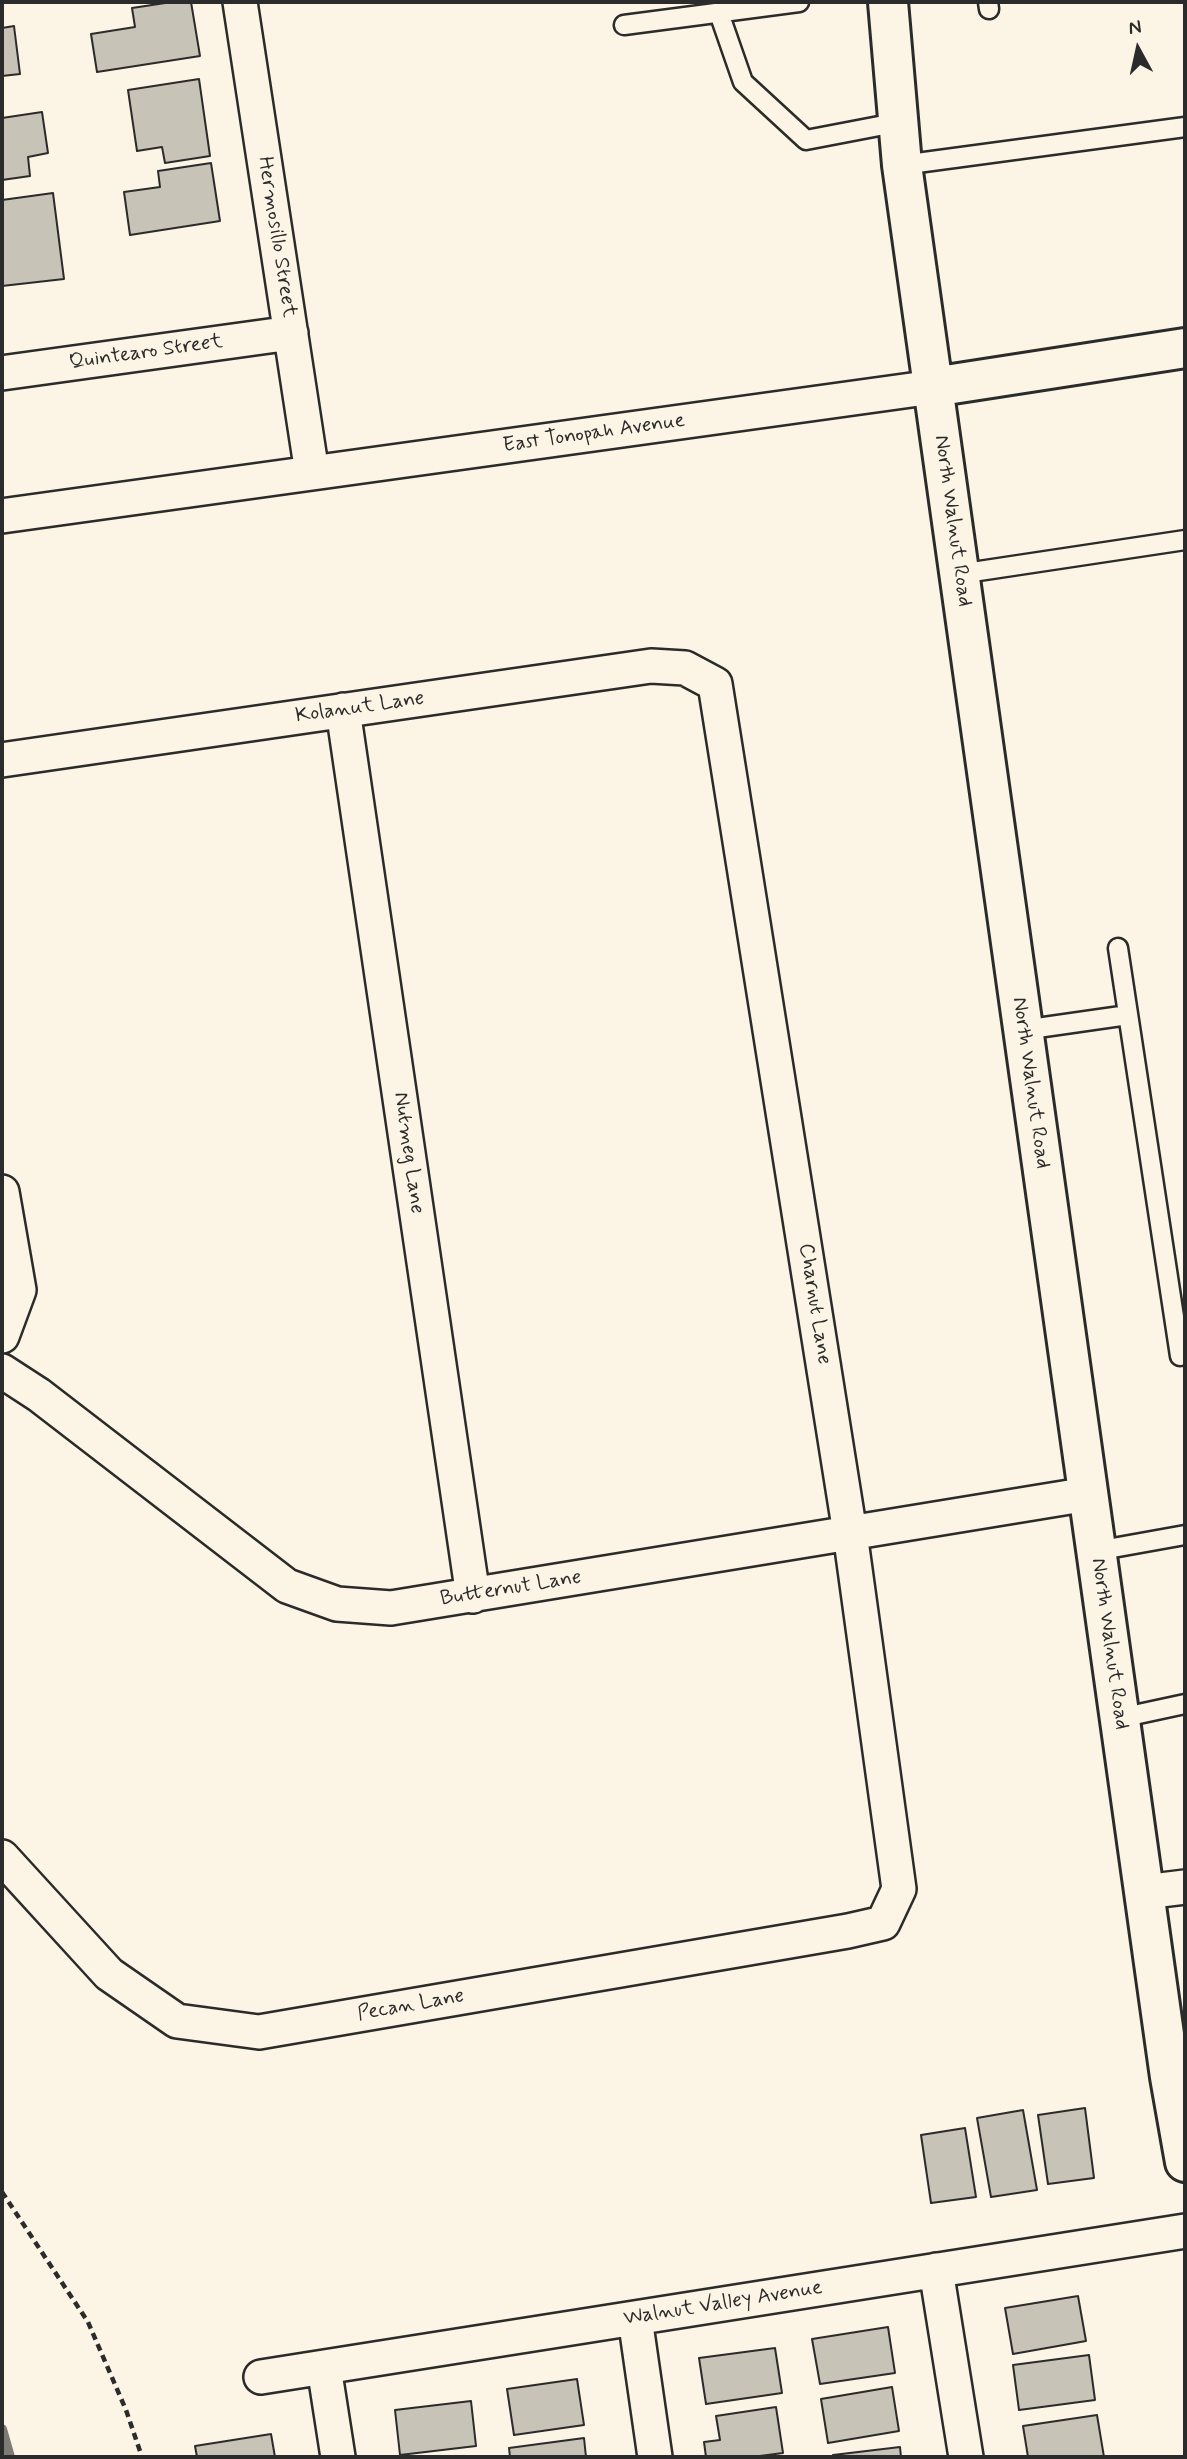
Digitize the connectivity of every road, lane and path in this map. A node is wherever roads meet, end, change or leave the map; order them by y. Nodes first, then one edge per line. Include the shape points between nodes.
1 (240, 2) edge
2 (799, 2) edge
3 (888, 2) edge
4 (719, 13) junction
5 (624, 25) dead end
6 (900, 122) junction
7 (1185, 127) edge
8 (902, 165) junction
9 (291, 333) junction
10 (1185, 348) edge
11 (2, 373) edge
12 (933, 387) junction
13 (312, 473) junction
14 (2, 516) edge
15 (1185, 540) edge
16 (959, 574) junction
17 (715, 684) joint
18 (343, 710) junction
19 (2, 760) edge
20 (1118, 948) dead end
21 (1128, 1015) junction
22 (1023, 1030) junction
23 (2, 1192) edge
24 (2, 1336) edge
25 (1185, 1355) edge
26 (2, 1371) edge
27 (1088, 1494) junction
28 (850, 1533) junction
29 (1185, 1535) edge
30 (1096, 1551) junction
31 (473, 1596) junction
32 (1185, 1704) edge
33 (1120, 1718) junction
34 (2, 1857) edge
35 (1185, 1886) edge
36 (1144, 1892) junction
37 (883, 1923) joint
38 (1185, 2162) edge
39 (2, 2192) edge
40 (1185, 2231) edge
41 (936, 2270) junction
42 (635, 2318) junction
43 (324, 2367) junction
44 (261, 2377) dead end
45 (142, 2457) edge
46 (338, 2457) edge
47 (655, 2457) edge
48 (966, 2457) edge

1 - 9 street, Hermosillo Street
2 - 4 lane
3 - 6 street, North Walnut Road
4 - 5 lane
4 - 6 lane via 743,82 806,140
6 - 8 street, North Walnut Road
7 - 8 lane
8 - 12 street, North Walnut Road
9 - 11 street, Quintearo Street
9 - 13 street, Hermosillo Street
10 - 12 street, East Tonopah Avenue
12 - 13 street, East Tonopah Avenue
12 - 16 street, North Walnut Road
13 - 14 street, East Tonopah Avenue
15 - 16 lane
16 - 22 street, North Walnut Road
17 - 18 street, Kolanut Lane via 685,668 651,666
17 - 28 street, Charnut Lane
18 - 19 street, Kolanut Lane
18 - 31 street, Nutmeg Lane
20 - 21 lane
21 - 22 lane
21 - 25 lane via 1180,1356
22 - 27 street, North Walnut Road
23 - 24 street via 19,1290
26 - 31 street, Butternut Lane via 287,1586 337,1604 390,1608
27 - 28 street, Butternut Lane
27 - 30 street, North Walnut Road
28 - 31 street, Butternut Lane
28 - 37 street, Charnut Lane via 899,1889
29 - 30 lane
30 - 33 street, North Walnut Road
32 - 33 lane
33 - 36 street, North Walnut Road
34 - 37 street, Pecan Lane via 109,1973 177,2021 259,2032
35 - 36 street
36 - 38 street, North Walnut Road
39 - 45 path via 88,2322
40 - 41 street, Walnut Valley Avenue
41 - 42 street, Walnut Valley Avenue
41 - 48 street
42 - 43 street, Walnut Valley Avenue
42 - 47 street
43 - 44 street, Walnut Valley Avenue
43 - 46 street

